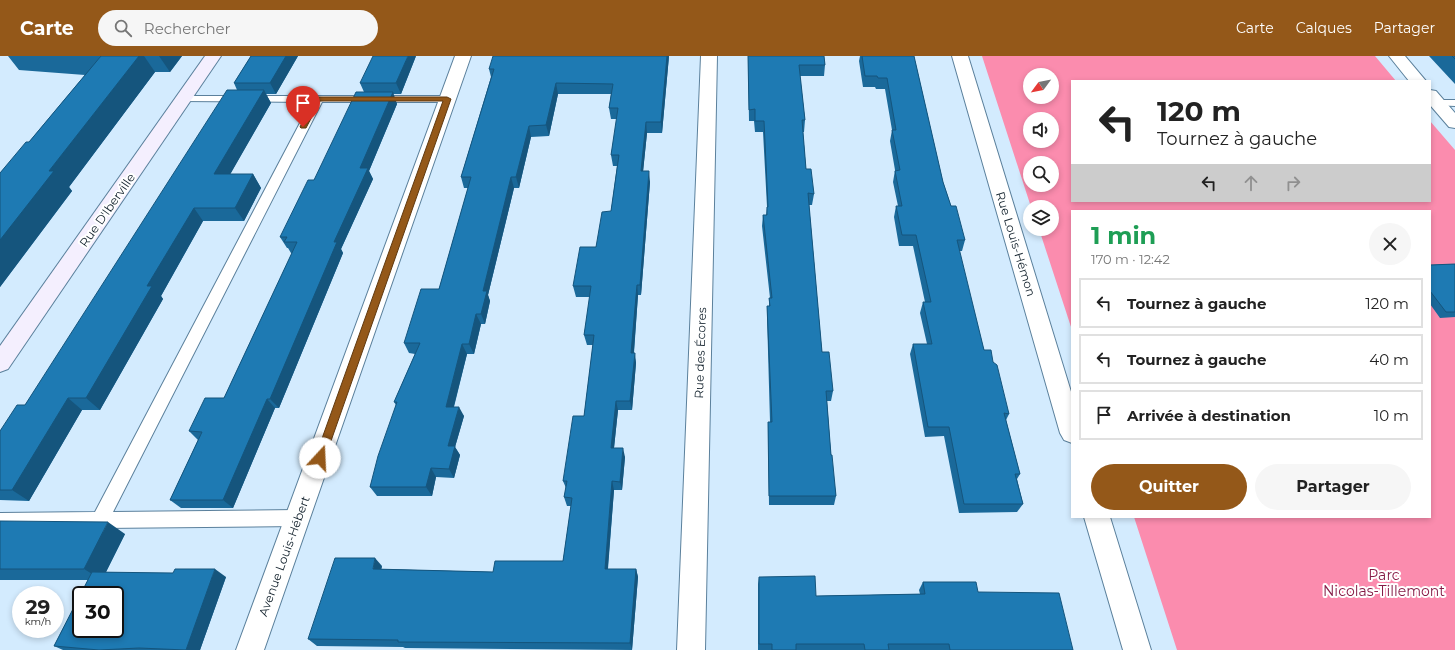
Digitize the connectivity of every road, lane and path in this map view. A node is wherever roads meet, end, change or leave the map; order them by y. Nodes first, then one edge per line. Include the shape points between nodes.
1 (213, 56) edge
2 (463, 56) edge
3 (709, 56) edge
4 (960, 56) edge
5 (1397, 56) edge
6 (1417, 80) edge
7 (184, 99) junction
8 (318, 99) junction
9 (447, 99) junction
10 (1434, 99) edge
11 (1455, 103) edge
12 (1455, 123) edge
13 (0, 363) edge
14 (1071, 430) edge
15 (298, 518) junction
16 (1097, 518) edge
17 (100, 520) junction
18 (0, 521) edge
19 (250, 650) edge
20 (691, 650) edge
21 (1137, 650) edge

1 - 7 main road, Rue D'Iberville
2 - 9 street, Avenue Louis-Hébert
3 - 20 street, Rue des Écores
4 - 14 street, Rue Louis-Hémon
5 - 6 street
7 - 8 lane
7 - 13 main road, Rue D'Iberville
8 - 9 lane
8 - 17 lane
9 - 15 street, Avenue Louis-Hébert
10 - 11 lane
10 - 12 street
15 - 17 lane
15 - 19 street, Avenue Louis-Hébert
16 - 21 street
17 - 18 lane

